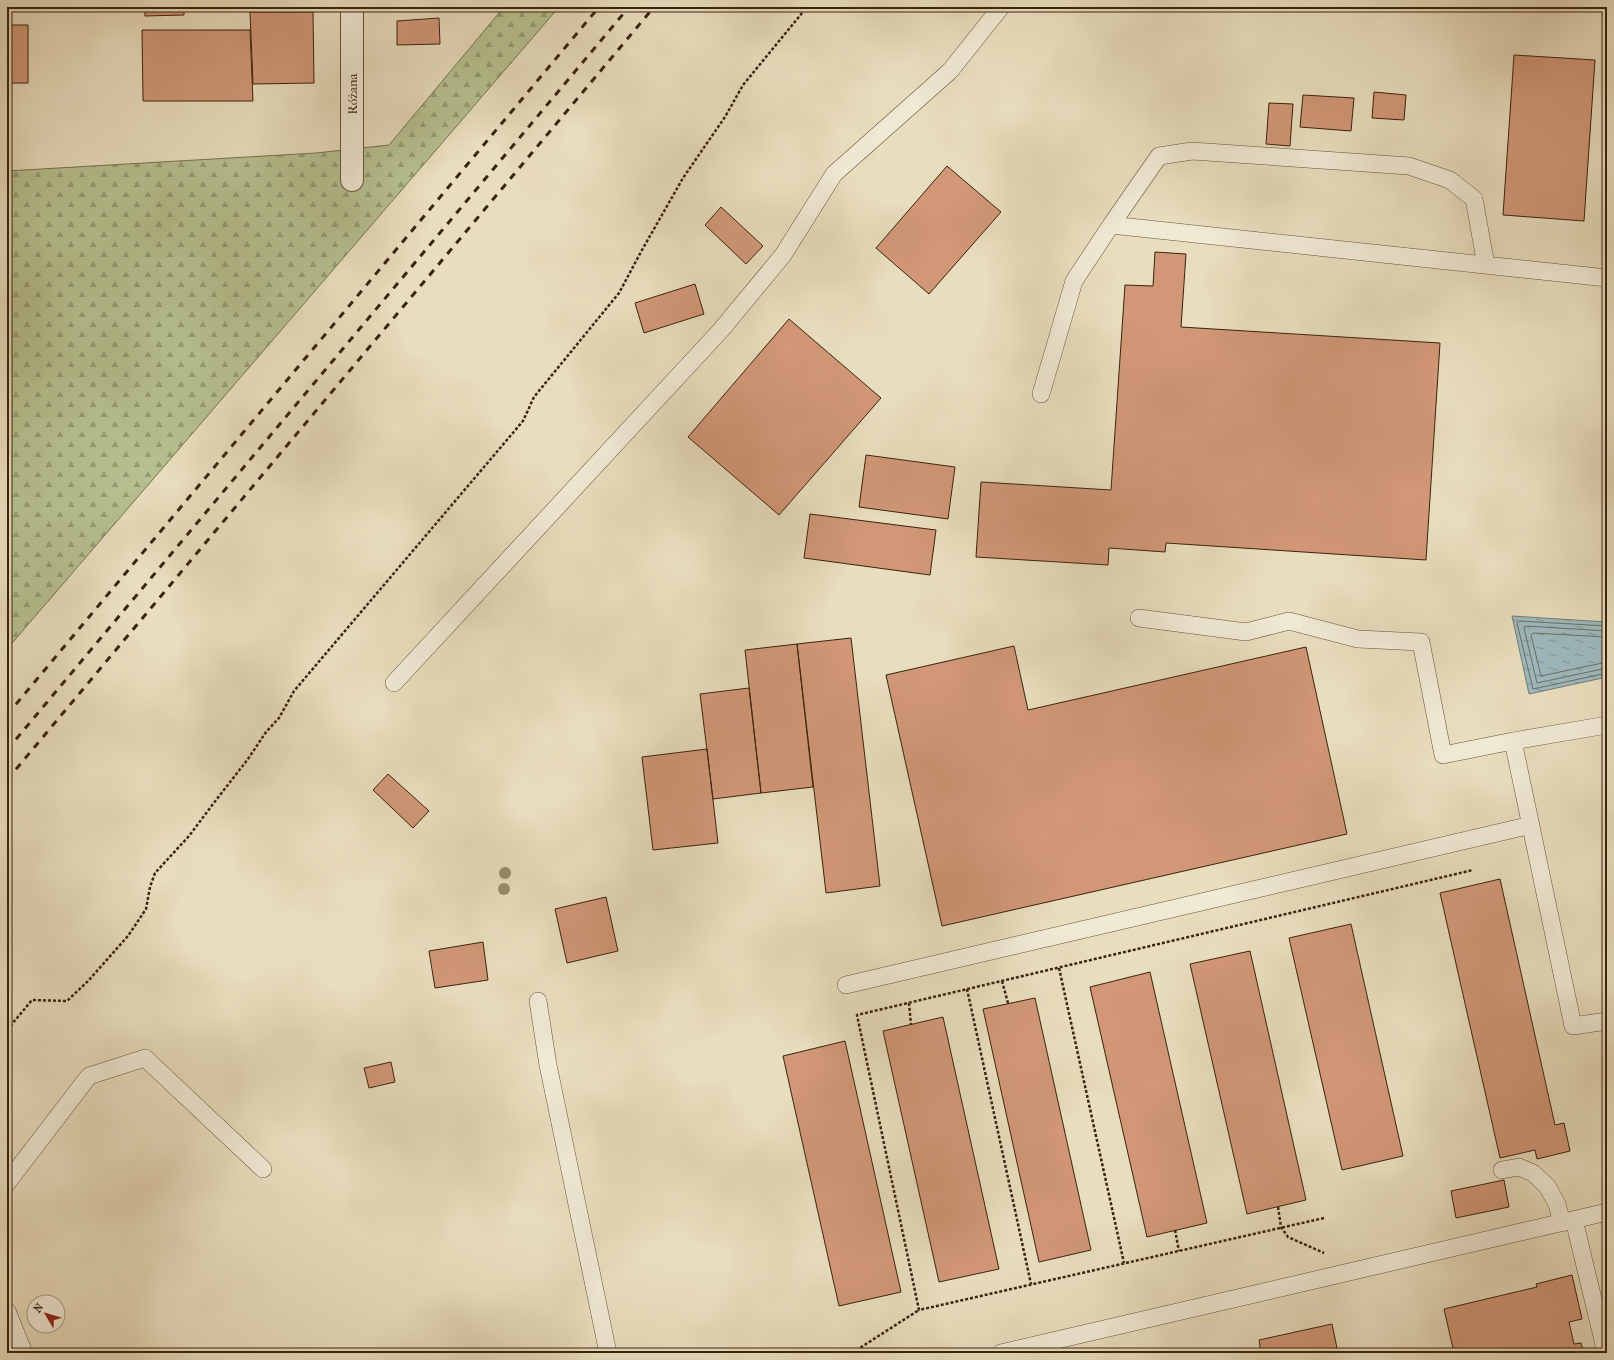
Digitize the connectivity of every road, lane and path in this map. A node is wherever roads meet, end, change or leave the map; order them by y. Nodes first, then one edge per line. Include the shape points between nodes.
1 (352, 7) edge
2 (807, 7) edge
3 (1001, 7) edge
4 (352, 180) dead end
5 (1111, 225) junction
6 (1486, 265) junction
7 (1607, 278) edge
8 (1041, 394) dead end
9 (1140, 618) dead end
10 (394, 683) dead end
11 (1607, 725) edge
12 (1513, 742) junction
13 (1531, 825) junction
14 (1473, 870) dead end
15 (1059, 968) junction
16 (1002, 981) junction
17 (846, 985) dead end
18 (967, 989) junction
19 (538, 1001) dead end
20 (909, 1003) junction
21 (1008, 1004) dead end
22 (1607, 1021) edge
23 (912, 1025) dead end
24 (7, 1030) edge
25 (263, 1169) dead end
26 (1502, 1170) dead end
27 (7, 1183) edge
28 (1278, 1207) dead end
29 (1607, 1212) edge
30 (1324, 1218) dead end
31 (1568, 1222) junction
32 (1281, 1227) junction
33 (1175, 1230) dead end
34 (1180, 1251) junction
35 (1326, 1254) dead end
36 (1124, 1263) junction
37 (1031, 1284) junction
38 (919, 1310) junction
39 (7, 1311) edge
40 (24, 1353) edge
41 (608, 1353) edge
42 (852, 1353) edge
43 (1001, 1353) edge
44 (1606, 1353) edge

1 - 4 street, Różana
2 - 24 path via 743,85 725,117 683,178 619,293 534,397 523,421 294,691 279,718 248,759 189,836 156,873 150,887 146,909 128,936 88,981 67,1000 32,1000
3 - 10 lane via 950,71 834,174 783,255 721,330
5 - 6 lane
5 - 6 lane via 1159,156 1192,150 1409,166 1450,180 1474,200
5 - 8 lane via 1074,281
6 - 7 lane
9 - 12 lane via 1246,632 1289,621 1358,639 1421,642 1443,755
11 - 12 lane
12 - 13 lane
13 - 17 lane
13 - 22 lane via 1573,1026
14 - 15 path
15 - 16 path
15 - 36 path
16 - 18 path
16 - 21 path
18 - 20 path
18 - 37 path
19 - 41 lane via 548,1065
20 - 23 path
20 - 38 path via 857,1015
25 - 27 lane via 145,1058 89,1076
26 - 31 lane via 1519,1167 1533,1173 1547,1186
28 - 32 path
29 - 31 lane
30 - 32 path
31 - 43 lane
31 - 44 lane
32 - 34 path
32 - 35 path via 1288,1237
33 - 34 path
34 - 36 path
36 - 37 path
37 - 38 path
38 - 42 path
39 - 40 lane

